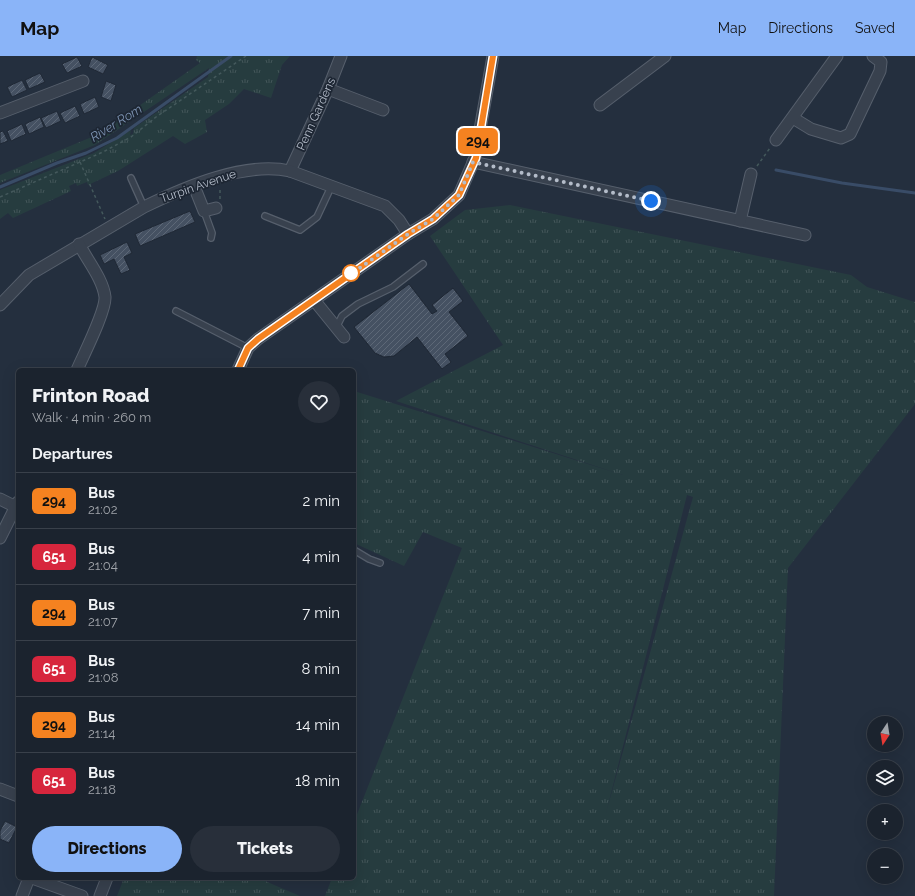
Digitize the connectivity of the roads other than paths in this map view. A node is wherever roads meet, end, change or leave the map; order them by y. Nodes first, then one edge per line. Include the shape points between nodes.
1 (341, 56) edge
2 (493, 56) edge
3 (665, 56) edge
4 (837, 56) edge
5 (873, 56) edge
6 (83, 80) dead end
7 (328, 89) junction
8 (600, 105) dead end
9 (383, 110) dead end
10 (0, 113) edge
11 (793, 118) junction
12 (776, 140) road end
13 (473, 162) junction
14 (290, 171) junction
15 (751, 174) road end
16 (130, 178) dead end
17 (194, 186) junction
18 (331, 187) junction
19 (218, 205) road end
20 (144, 207) junction
21 (204, 211) junction
22 (265, 216) dead end
23 (740, 221) junction
24 (408, 234) junction
25 (805, 235) dead end
26 (211, 238) dead end
27 (79, 244) junction
28 (423, 264) dead end
29 (314, 300) junction
30 (0, 305) edge
31 (176, 311) dead end
32 (336, 328) junction
33 (344, 338) dead end
34 (248, 348) junction
35 (77, 368) edge
36 (239, 368) edge
37 (0, 499) edge
38 (16, 504) edge
39 (16, 506) edge
40 (0, 538) edge
41 (356, 551) edge
42 (380, 563) dead end
43 (0, 788) edge
44 (16, 795) edge
45 (30, 880) edge
46 (37, 880) edge
47 (106, 880) edge
48 (22, 896) edge
49 (82, 896) edge
50 (100, 896) edge

1 - 7 street, Penn Gardens
2 - 13 street via 476,158
3 - 8 street
4 - 11 street
5 - 11 street via 881,62 880,71 850,134 841,138 811,129
6 - 10 street
7 - 9 street
7 - 14 street, Penn Gardens
11 - 12 street
13 - 23 street
13 - 24 street via 459,195 433,219
14 - 17 street, Turpin Avenue via 277,168 250,170
14 - 18 street, Turpin Avenue
15 - 23 street
16 - 20 lane
17 - 20 street, Turpin Avenue
17 - 21 street
18 - 22 lane via 317,217 300,230
18 - 24 street, Turpin Avenue via 385,206
19 - 21 street
20 - 27 street, Turpin Avenue
21 - 26 lane via 212,233
23 - 25 street
24 - 29 street
27 - 30 street, Turpin Avenue via 29,275
27 - 35 street via 105,298
28 - 32 lane via 393,287 358,304 342,316
29 - 32 street
29 - 34 street
31 - 34 lane
32 - 33 street
34 - 36 street
37 - 38 street
39 - 40 street
41 - 42 lane
43 - 44 street
45 - 48 street
46 - 49 street
47 - 50 street

